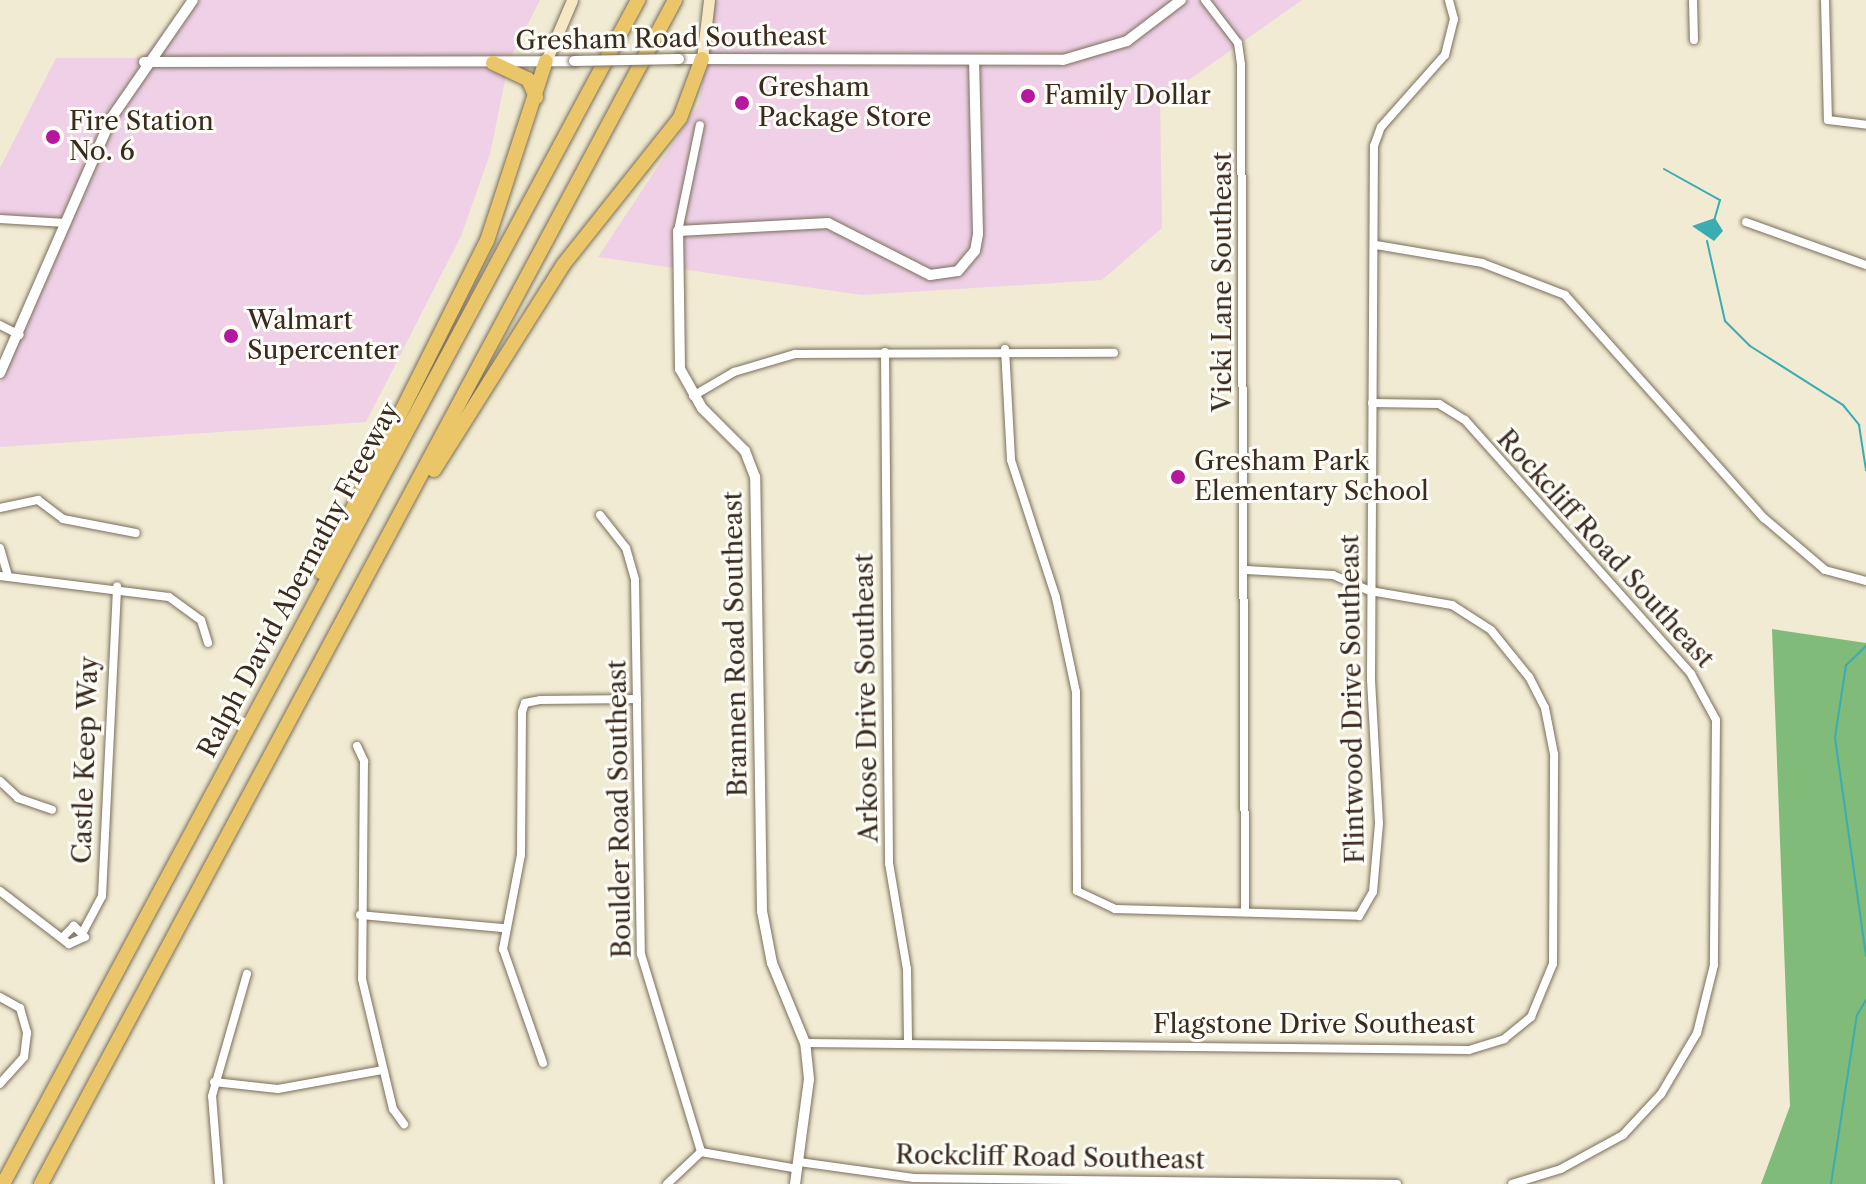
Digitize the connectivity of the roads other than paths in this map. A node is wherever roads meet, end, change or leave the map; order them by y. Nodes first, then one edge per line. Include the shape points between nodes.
1 (193, 0) edge
2 (572, 0) edge
3 (638, 0) edge
4 (675, 0) edge
5 (709, 0) edge
6 (1181, 0) edge
7 (1205, 0) edge
8 (1449, 0) edge
9 (1693, 0) edge
10 (1825, 0) edge
11 (162, 38) junction
12 (1694, 40) dead end
13 (702, 59) junction
14 (974, 60) junction
15 (546, 61) junction
16 (144, 62) junction
17 (180, 63) junction
18 (493, 63) junction
19 (536, 97) junction
20 (700, 125) dead end
21 (1866, 125) edge
22 (0, 219) edge
23 (1746, 222) dead end
24 (66, 223) junction
25 (678, 231) junction
26 (1376, 245) junction
27 (1866, 265) edge
28 (0, 325) edge
29 (20, 335) junction
30 (1005, 349) junction
31 (885, 352) junction
32 (1114, 353) dead end
33 (0, 373) edge
34 (693, 396) junction
35 (1372, 403) junction
36 (0, 508) edge
37 (600, 515) dead end
38 (136, 533) dead end
39 (0, 548) edge
40 (1246, 570) junction
41 (4, 576) edge
42 (1866, 581) edge
43 (117, 586) junction
44 (1370, 591) junction
45 (357, 597) junction
46 (208, 643) dead end
47 (283, 660) junction
48 (637, 699) junction
49 (357, 746) dead end
50 (0, 781) edge
51 (52, 810) dead end
52 (0, 891) edge
53 (1245, 912) junction
54 (360, 915) junction
55 (503, 928) junction
56 (84, 930) junction
57 (65, 935) junction
58 (247, 974) dead end
59 (0, 997) edge
60 (908, 1041) junction
61 (805, 1043) junction
62 (543, 1063) dead end
63 (383, 1070) junction
64 (214, 1082) junction
65 (0, 1084) edge
66 (404, 1124) dead end
67 (701, 1152) junction
68 (798, 1165) junction
69 (1530, 1182) edge
70 (3, 1184) edge
71 (41, 1184) edge
72 (219, 1184) edge
73 (667, 1184) edge
74 (795, 1184) edge
75 (1397, 1184) edge
76 (1512, 1184) edge

1 - 11 street
2 - 15 main road
3 - 47 highway, Ralph David Abernathy Freeway
4 - 45 highway
5 - 13 main road
6 - 14 street, Gresham Road Southeast via 1127,41 1097,53
7 - 40 street, Vicki Lane Southeast via 1238,43 1241,65
8 - 26 street, Flintwood Drive Southeast via 1454,19 1445,55 1381,127 1374,146
9 - 12 street
10 - 21 street via 1828,120
11 - 16 street
11 - 17 street via 166,53
13 - 14 street, Gresham Road Southeast
13 - 15 street, Gresham Road Southeast, bridge
13 - 45 highway via 680,118 563,265
14 - 25 street via 978,234 975,251 958,271 930,275 828,223
15 - 18 street, Gresham Road Southeast
15 - 19 highway
16 - 17 street, Gresham Road Southeast
16 - 24 street
17 - 18 street, Gresham Road Southeast
18 - 19 highway via 528,79
19 - 47 highway via 487,241 338,533
20 - 25 street, Brannen Road Southeast
22 - 24 street
23 - 27 street
24 - 29 street
25 - 34 street, Brannen Road Southeast via 678,351
26 - 35 street, Flintwood Drive Southeast
26 - 42 street via 1482,263 1565,295 1764,518 1825,570
28 - 29 street
29 - 33 street
30 - 31 street
30 - 32 street
30 - 53 street, Flintwood Drive Southeast via 1011,460 1059,611 1076,692 1077,891 1115,909
31 - 34 street via 780,357
31 - 60 street, Arkose Drive Southeast via 889,863 907,969
34 - 61 street, Brannen Road Southeast via 745,451 755,477 762,911 772,963
35 - 44 street, Flintwood Drive Southeast
35 - 69 street, Rockcliff Road Southeast via 1439,404 1465,420 1691,674 1716,720 1714,965 1702,1022 1661,1094 1623,1135
36 - 38 street via 38,500 63,519
37 - 48 street, Boulder Road Southeast via 615,528 633,565
39 - 41 street
40 - 44 street, Flagstone Drive Southeast via 1333,575
40 - 53 street, Vicki Lane Southeast
41 - 43 street
43 - 46 street via 186,606
43 - 56 street, Castle Keep Way via 102,896
44 - 53 street, Flintwood Drive Southeast via 1379,823 1369,909 1315,918
44 - 60 street, Flagstone Drive Southeast via 1441,602 1473,616 1503,643 1545,708 1554,754 1553,964 1543,997 1523,1025 1469,1050
45 - 71 highway
47 - 70 highway, Ralph David Abernathy Freeway
48 - 55 street via 522,701 521,855
48 - 67 street, Boulder Road Southeast via 641,954
49 - 54 street via 364,761
50 - 51 street via 18,798
52 - 57 street via 35,925
54 - 55 street
54 - 63 street via 362,979
55 - 62 street via 507,972
56 - 57 street via 72,926
56 - 57 street via 76,946
58 - 64 street via 248,990
59 - 65 street via 20,1008 27,1033 24,1057
60 - 61 street, Flagstone Drive Southeast
61 - 68 street, Brannen Road Southeast via 808,1094
63 - 64 street via 290,1089
63 - 66 street
64 - 72 street
67 - 68 street, Rockcliff Road Southeast
67 - 73 street
68 - 74 street, Brannen Road Southeast
68 - 75 street, Rockcliff Road Southeast via 903,1178
69 - 76 street, Rockcliff Road Southeast

